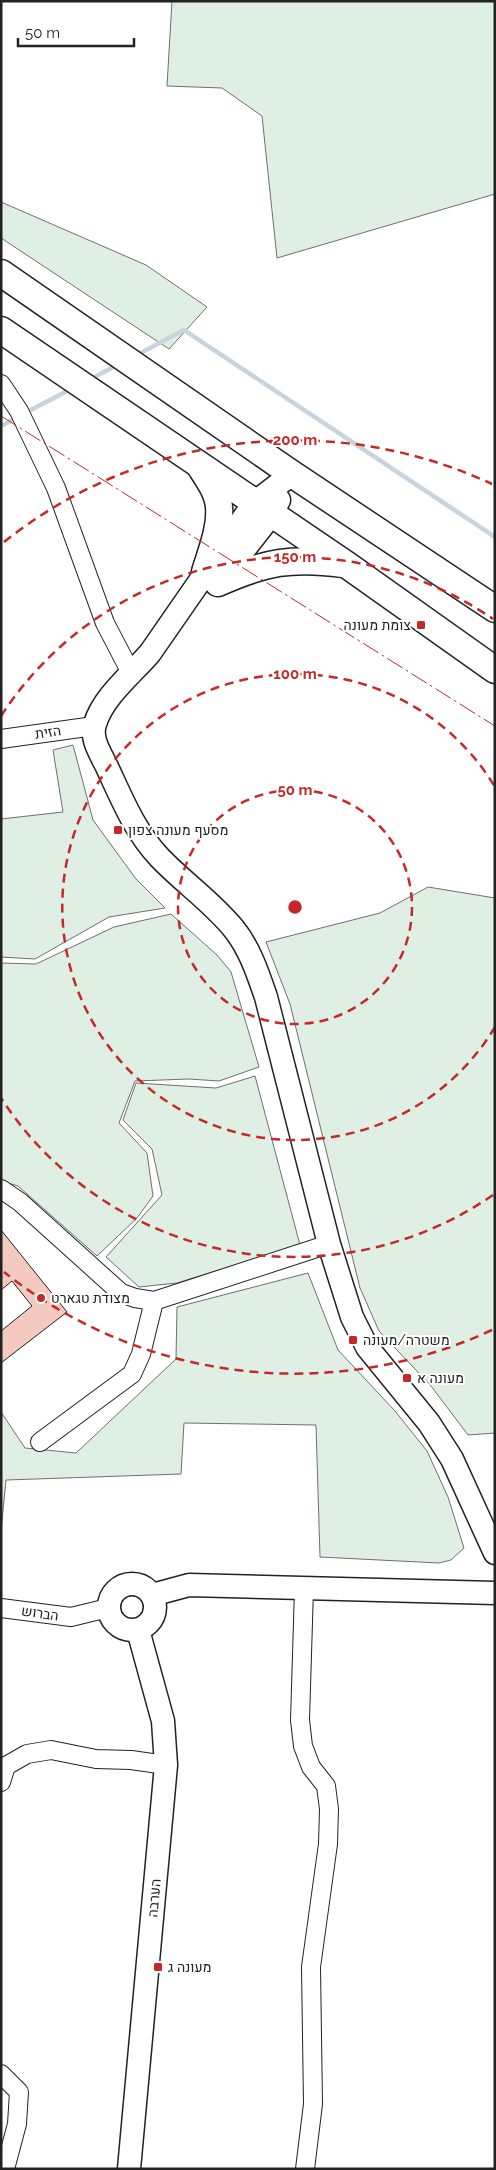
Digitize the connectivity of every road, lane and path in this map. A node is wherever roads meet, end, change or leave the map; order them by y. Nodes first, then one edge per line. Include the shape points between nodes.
1 (1, 273) edge
2 (1, 330) edge
3 (1, 384) edge
4 (196, 461) junction
5 (292, 474) junction
6 (263, 508) junction
7 (347, 565) junction
8 (211, 578) junction
9 (495, 609) edge
10 (495, 670) edge
11 (132, 674) junction
12 (94, 726) junction
13 (1, 739) edge
14 (1, 1189) edge
15 (328, 1244) junction
16 (154, 1301) junction
17 (40, 1442) dead end
18 (495, 1553) edge
19 (304, 1588) junction
20 (495, 1593) edge
21 (152, 1595) junction
22 (1, 1608) edge
23 (108, 1608) junction
24 (138, 1630) junction
25 (166, 1765) junction
26 (1, 1782) edge
27 (1, 2074) edge
28 (5, 2169) edge
29 (129, 2169) edge
30 (305, 2169) edge

1 - 5 highway
2 - 4 highway
3 - 11 street via 19,411 56,488 105,622
4 - 6 highway
4 - 8 highway via 212,485 219,507
5 - 6 main road
5 - 9 highway
6 - 7 highway
6 - 8 main road
7 - 8 highway via 311,560 282,562
7 - 10 highway
8 - 11 main road
11 - 12 main road via 106,700
12 - 13 street, הזית
12 - 15 main road via 96,744 140,833 160,858 235,930 252,959 266,997
14 - 16 street via 20,1202 121,1293
15 - 16 street
15 - 18 main road via 352,1317 367,1347 429,1423 452,1459
16 - 17 street via 141,1354 132,1374
19 - 20 main road
19 - 21 main road via 189,1585
19 - 30 street via 300,1720 303,1746 311,1766 326,1786 329,1810 328,1844 311,1967 313,2104
21 - 23 main road via 140,1585 128,1584 114,1592
21 - 24 main road via 155,1614 145,1627
22 - 23 street, הברוש via 71,1618
23 - 24 main road via 114,1623 120,1628
24 - 25 main road, הערבה via 163,1721
25 - 26 street via 96,1759 51,1750 27,1754 6,1766
25 - 29 main road, הערבה
27 - 28 street via 19,2092 17,2124

